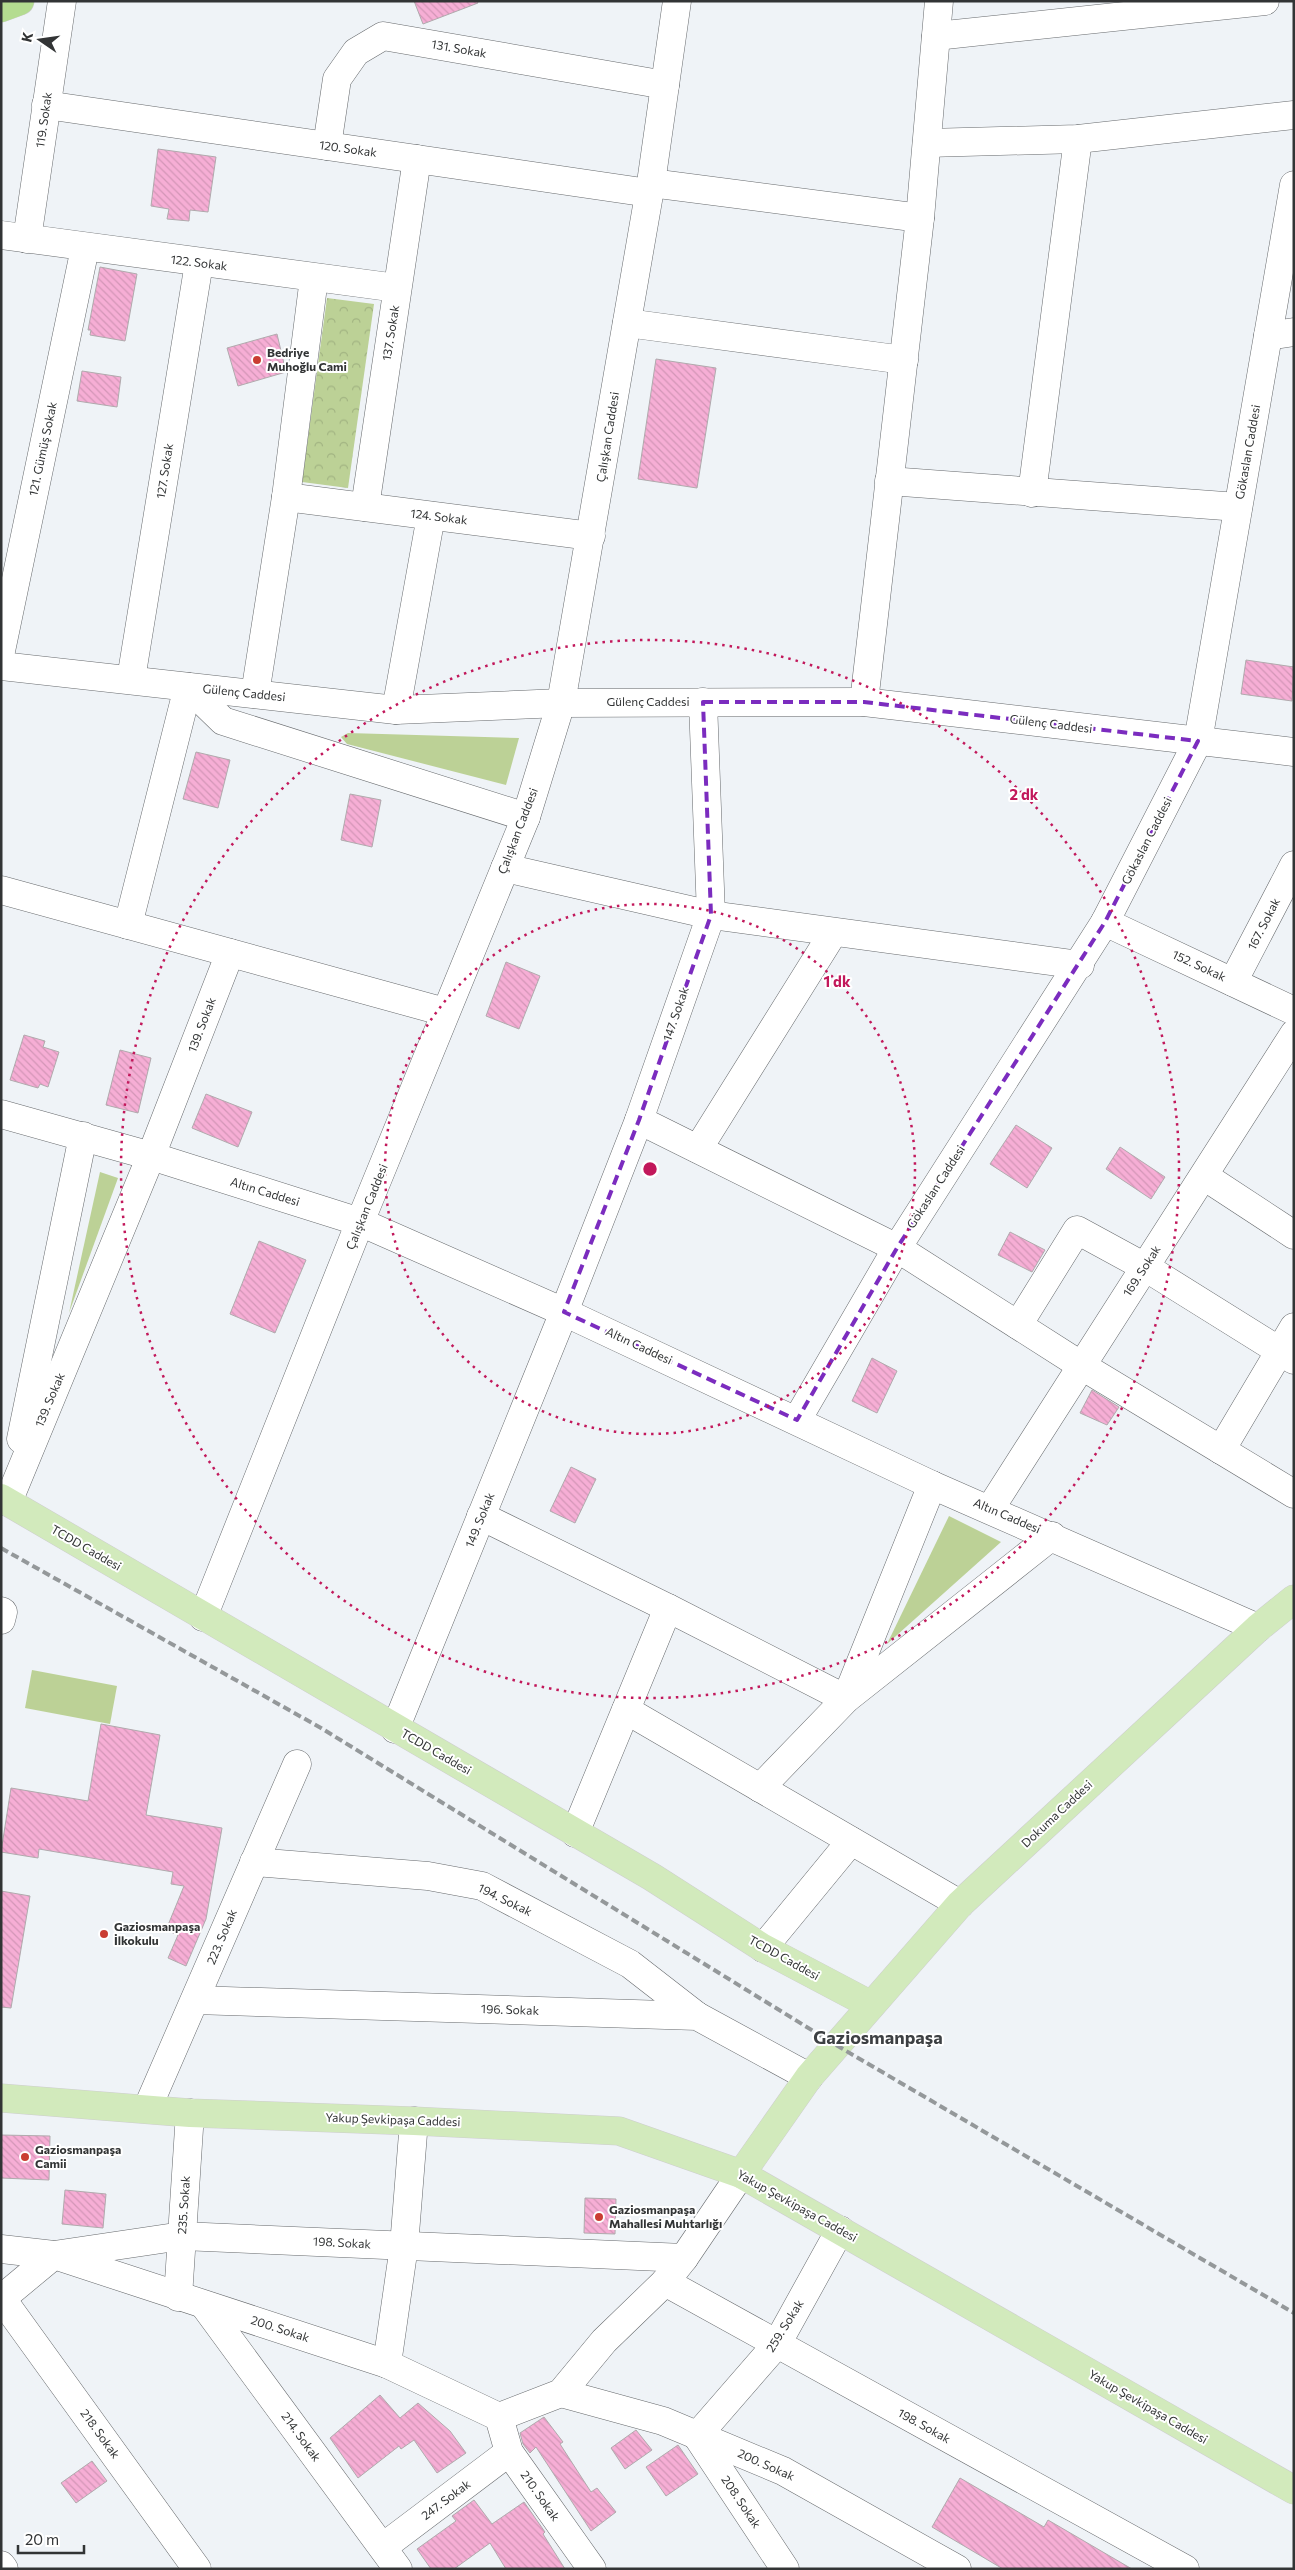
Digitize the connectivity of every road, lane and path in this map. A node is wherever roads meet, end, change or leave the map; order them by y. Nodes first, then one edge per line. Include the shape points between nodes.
1 (20, 1) edge
2 (62, 1) edge
3 (677, 1) edge
4 (939, 1) edge
5 (1265, 1) edge
6 (1, 8) edge
7 (936, 36) junction
8 (665, 85) junction
9 (46, 106) junction
10 (1294, 115) edge
11 (1078, 139) junction
12 (927, 143) junction
13 (327, 146) junction
14 (417, 159) junction
15 (1294, 185) edge
16 (650, 188) junction
17 (920, 218) junction
18 (14, 237) edge
19 (85, 248) junction
20 (199, 262) junction
21 (314, 278) junction
22 (398, 288) junction
23 (627, 323) junction
24 (1281, 334) edge
25 (904, 360) junction
26 (890, 481) junction
27 (1032, 493) junction
28 (286, 497) junction
29 (365, 507) junction
30 (1238, 507) junction
31 (431, 516) junction
32 (591, 536) junction
33 (1, 651) edge
34 (1, 666) edge
35 (131, 680) junction
36 (188, 687) junction
37 (255, 694) junction
38 (703, 702) junction
39 (864, 702) junction
40 (561, 703) junction
41 (396, 710) junction
42 (1198, 741) junction
43 (1294, 752) edge
44 (526, 817) junction
45 (1294, 865) edge
46 (505, 868) junction
47 (1, 890) edge
48 (711, 915) junction
49 (1105, 922) junction
50 (128, 925) junction
51 (833, 933) junction
52 (230, 953) junction
53 (1080, 965) junction
54 (1233, 982) junction
55 (1294, 1010) edge
56 (445, 1012) junction
57 (1294, 1034) edge
58 (1, 1114) edge
59 (639, 1120) junction
60 (83, 1136) junction
61 (698, 1149) junction
62 (151, 1156) junction
63 (1204, 1176) junction
64 (360, 1222) junction
65 (1294, 1235) edge
66 (897, 1248) junction
67 (1145, 1267) junction
68 (564, 1312) junction
69 (1018, 1325) junction
70 (1294, 1327) edge
71 (1286, 1356) edge
72 (1082, 1366) junction
73 (798, 1420) junction
74 (1221, 1450) junction
75 (932, 1484) junction
76 (1294, 1494) edge
77 (4, 1500) edge
78 (990, 1509) junction
79 (481, 1516) junction
80 (1052, 1536) junction
81 (1294, 1600) edge
82 (668, 1608) junction
83 (203, 1617) junction
84 (1258, 1628) junction
85 (846, 1699) junction
86 (626, 1710) junction
87 (395, 1728) junction
88 (297, 1764) dead end
89 (760, 1788) junction
90 (575, 1833) junction
91 (851, 1841) junction
92 (254, 1862) junction
93 (960, 1904) junction
94 (763, 1948) junction
95 (195, 2000) junction
96 (870, 2004) junction
97 (697, 2016) junction
98 (809, 2078) junction
99 (1, 2098) edge
100 (147, 2109) junction
101 (190, 2113) junction
102 (414, 2120) junction
103 (741, 2174) junction
104 (840, 2230) junction
105 (182, 2236) junction
106 (404, 2246) junction
107 (1, 2249) edge
108 (54, 2255) junction
109 (684, 2258) junction
110 (665, 2282) junction
111 (178, 2296) junction
112 (2, 2299) edge
113 (204, 2305) junction
114 (777, 2344) junction
115 (387, 2364) junction
116 (561, 2393) junction
117 (499, 2417) junction
118 (697, 2436) junction
119 (509, 2452) junction
120 (1294, 2490) edge
121 (383, 2547) junction
122 (1, 2565) edge
123 (4, 2569) edge
124 (197, 2569) edge
125 (398, 2569) edge
126 (592, 2569) edge
127 (786, 2569) edge
128 (957, 2569) edge
129 (1185, 2569) edge

1 - 6 highway
2 - 9 street, 119. Sokak
3 - 8 street, Çalışkan Caddesi
4 - 7 street
5 - 7 street
7 - 12 street
8 - 13 street, 131. Sokak via 383,36 356,52 337,79
8 - 16 street, Çalışkan Caddesi
9 - 13 street, 120. Sokak
9 - 18 street, 119. Sokak
10 - 11 street
11 - 12 street
11 - 27 street
12 - 17 street
13 - 14 street, 120. Sokak
14 - 16 street, 120. Sokak
14 - 22 street, 137. Sokak
15 - 24 street, Gökaslan Caddesi
16 - 17 street, 120. Sokak
16 - 23 street, Çalışkan Caddesi
17 - 25 street
18 - 19 street, 122. Sokak
19 - 20 street, 122. Sokak
19 - 33 street, 121. Gümüş Sokak
20 - 21 street, 122. Sokak
20 - 35 street, 127. Sokak
21 - 22 street, 122. Sokak
21 - 28 street
22 - 29 street, 137. Sokak
23 - 25 street
23 - 32 street, Çalışkan Caddesi
24 - 30 street, Gökaslan Caddesi
25 - 26 street
26 - 27 street
26 - 39 street
27 - 30 street
28 - 29 street, 124. Sokak
28 - 37 street
29 - 31 street, 124. Sokak
30 - 42 street, Gökaslan Caddesi
31 - 32 street, 124. Sokak
31 - 41 street
32 - 40 street, Çalışkan Caddesi
34 - 35 street, Gülenç Caddesi
35 - 36 street, Gülenç Caddesi
36 - 37 street, Gülenç Caddesi
36 - 44 street via 223,722
36 - 50 street
37 - 41 street, Gülenç Caddesi
38 - 39 street, Gülenç Caddesi
38 - 40 street, Gülenç Caddesi
38 - 48 street, 147. Sokak
39 - 42 street, Gülenç Caddesi
40 - 41 street, Gülenç Caddesi
40 - 44 street, Çalışkan Caddesi
42 - 43 street, Gülenç Caddesi
42 - 49 street, Gökaslan Caddesi
44 - 46 street, Çalışkan Caddesi
45 - 54 street, 167. Sokak
46 - 48 street
46 - 56 street, Çalışkan Caddesi
47 - 50 street
48 - 51 street
48 - 59 street, 147. Sokak
49 - 53 street, Gökaslan Caddesi
49 - 54 street, 152. Sokak
50 - 52 street
51 - 53 street
51 - 61 street
52 - 56 street
52 - 62 street, 139. Sokak
53 - 66 street, Gökaslan Caddesi
54 - 55 street, 152. Sokak
56 - 64 street, Çalışkan Caddesi
57 - 63 street, 169. Sokak
58 - 60 street, Altın Caddesi
59 - 61 street
59 - 68 street, 147. Sokak
60 - 62 street, Altın Caddesi
60 - 77 street, 139. Sokak
61 - 66 street
62 - 64 street, Altın Caddesi
62 - 77 street, 139. Sokak
63 - 65 street
63 - 67 street, 169. Sokak
64 - 68 street, Altın Caddesi
64 - 83 street, Çalışkan Caddesi
66 - 69 street
66 - 73 street, Gökaslan Caddesi
67 - 69 street via 1077,1230
67 - 71 street
67 - 72 street, 169. Sokak
68 - 73 street, Altın Caddesi
68 - 79 street, 149. Sokak
69 - 72 street
70 - 71 street
71 - 74 street
72 - 74 street
72 - 78 street, 169. Sokak
73 - 75 street, Altın Caddesi
74 - 76 street
75 - 78 street, Altın Caddesi
75 - 85 street
77 - 83 main road, TCDD Caddesi
78 - 80 street, Altın Caddesi
79 - 82 street
79 - 87 street, 149. Sokak
80 - 84 street, Altın Caddesi
80 - 85 street
81 - 84 main road, Dokuma Caddesi
82 - 85 street
82 - 86 street
83 - 87 main road, TCDD Caddesi
84 - 93 main road, Dokuma Caddesi
85 - 89 street
86 - 89 street
86 - 90 street
87 - 90 main road, TCDD Caddesi
88 - 92 street, 223. Sokak
89 - 91 street
90 - 94 main road, TCDD Caddesi via 652,1877
91 - 93 street
91 - 94 street
92 - 95 street, 223. Sokak
92 - 97 street, 194. Sokak via 428,1876 482,1886 630,1964
93 - 96 main road, Dokuma Caddesi
94 - 96 main road, TCDD Caddesi
95 - 97 street, 196. Sokak
95 - 100 street, 223. Sokak
96 - 98 main road, Dokuma Caddesi
97 - 98 street, 196. Sokak
98 - 103 main road, Dokuma Caddesi
99 - 100 main road, Yakup Şevkipaşa Caddesi
100 - 101 main road, Yakup Şevkipaşa Caddesi
101 - 102 main road, Yakup Şevkipaşa Caddesi
101 - 105 street, 235. Sokak
102 - 103 main road, Yakup Şevkipaşa Caddesi via 619,2131
102 - 106 street
103 - 104 main road, Yakup Şevkipaşa Caddesi
103 - 109 street
104 - 114 street, 259. Sokak
104 - 120 main road, Yakup Şevkipaşa Caddesi
105 - 106 street, 198. Sokak
105 - 108 street, 198. Sokak
105 - 111 street, 235. Sokak
106 - 109 street, 198. Sokak
106 - 115 street
107 - 108 street, 198. Sokak
108 - 111 street, 200. Sokak
108 - 112 street
109 - 110 street
110 - 114 street, 198. Sokak
110 - 116 street via 604,2341
111 - 113 street, 200. Sokak
112 - 124 street, 218. Sokak
113 - 115 street, 200. Sokak
113 - 121 street, 214. Sokak
114 - 118 street, 259. Sokak
114 - 129 street, 198. Sokak
115 - 117 street, 200. Sokak
116 - 117 street
116 - 118 street, 200. Sokak via 663,2421
117 - 119 street, 210. Sokak
118 - 127 street, 208. Sokak
118 - 128 street, 200. Sokak via 783,2471
119 - 121 street, 247. Sokak
119 - 126 street, 210. Sokak
121 - 125 street, 214. Sokak
122 - 123 street

